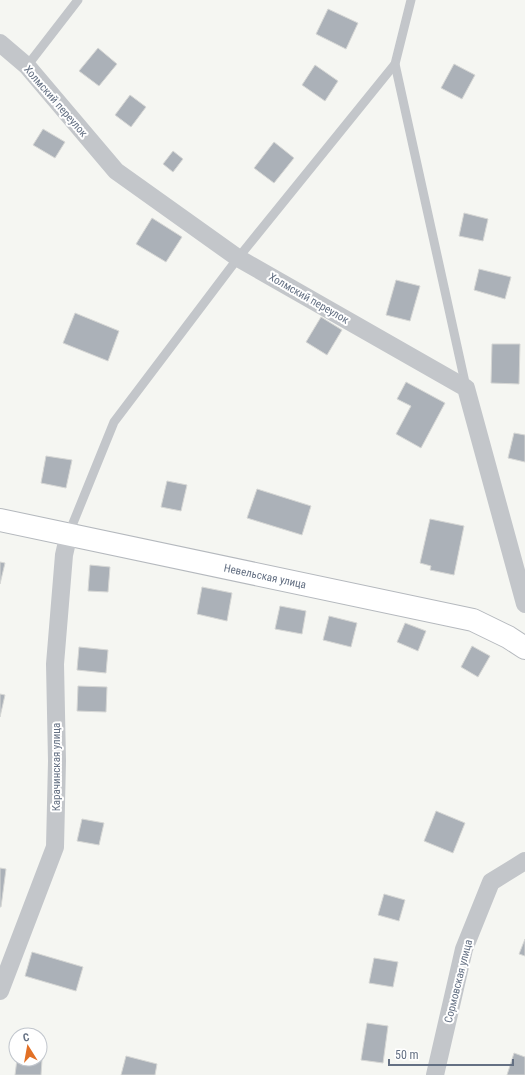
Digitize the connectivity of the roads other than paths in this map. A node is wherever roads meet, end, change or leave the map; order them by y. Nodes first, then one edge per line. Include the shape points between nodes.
1 (78, 0) edge
2 (411, 0) edge
3 (0, 43) edge
4 (394, 64) junction
5 (28, 66) junction
6 (238, 258) junction
7 (466, 388) junction
8 (0, 520) edge
9 (69, 534) junction
10 (525, 604) edge
11 (525, 648) edge
12 (525, 861) edge
13 (0, 991) edge
14 (435, 1075) edge

1 - 5 lane
2 - 4 lane
3 - 5 street, Холмский переулок
4 - 6 lane
4 - 7 lane
5 - 6 street, Холмский переулок via 116,171
6 - 7 street, Холмский переулок
6 - 9 lane via 114,422
7 - 10 street
8 - 9 street, Невельская улица
9 - 11 street, Невельская улица via 473,620
9 - 13 street, Карачинская улица via 64,555 55,664 55,847
12 - 14 street, Сормовская улица via 491,882 464,949

